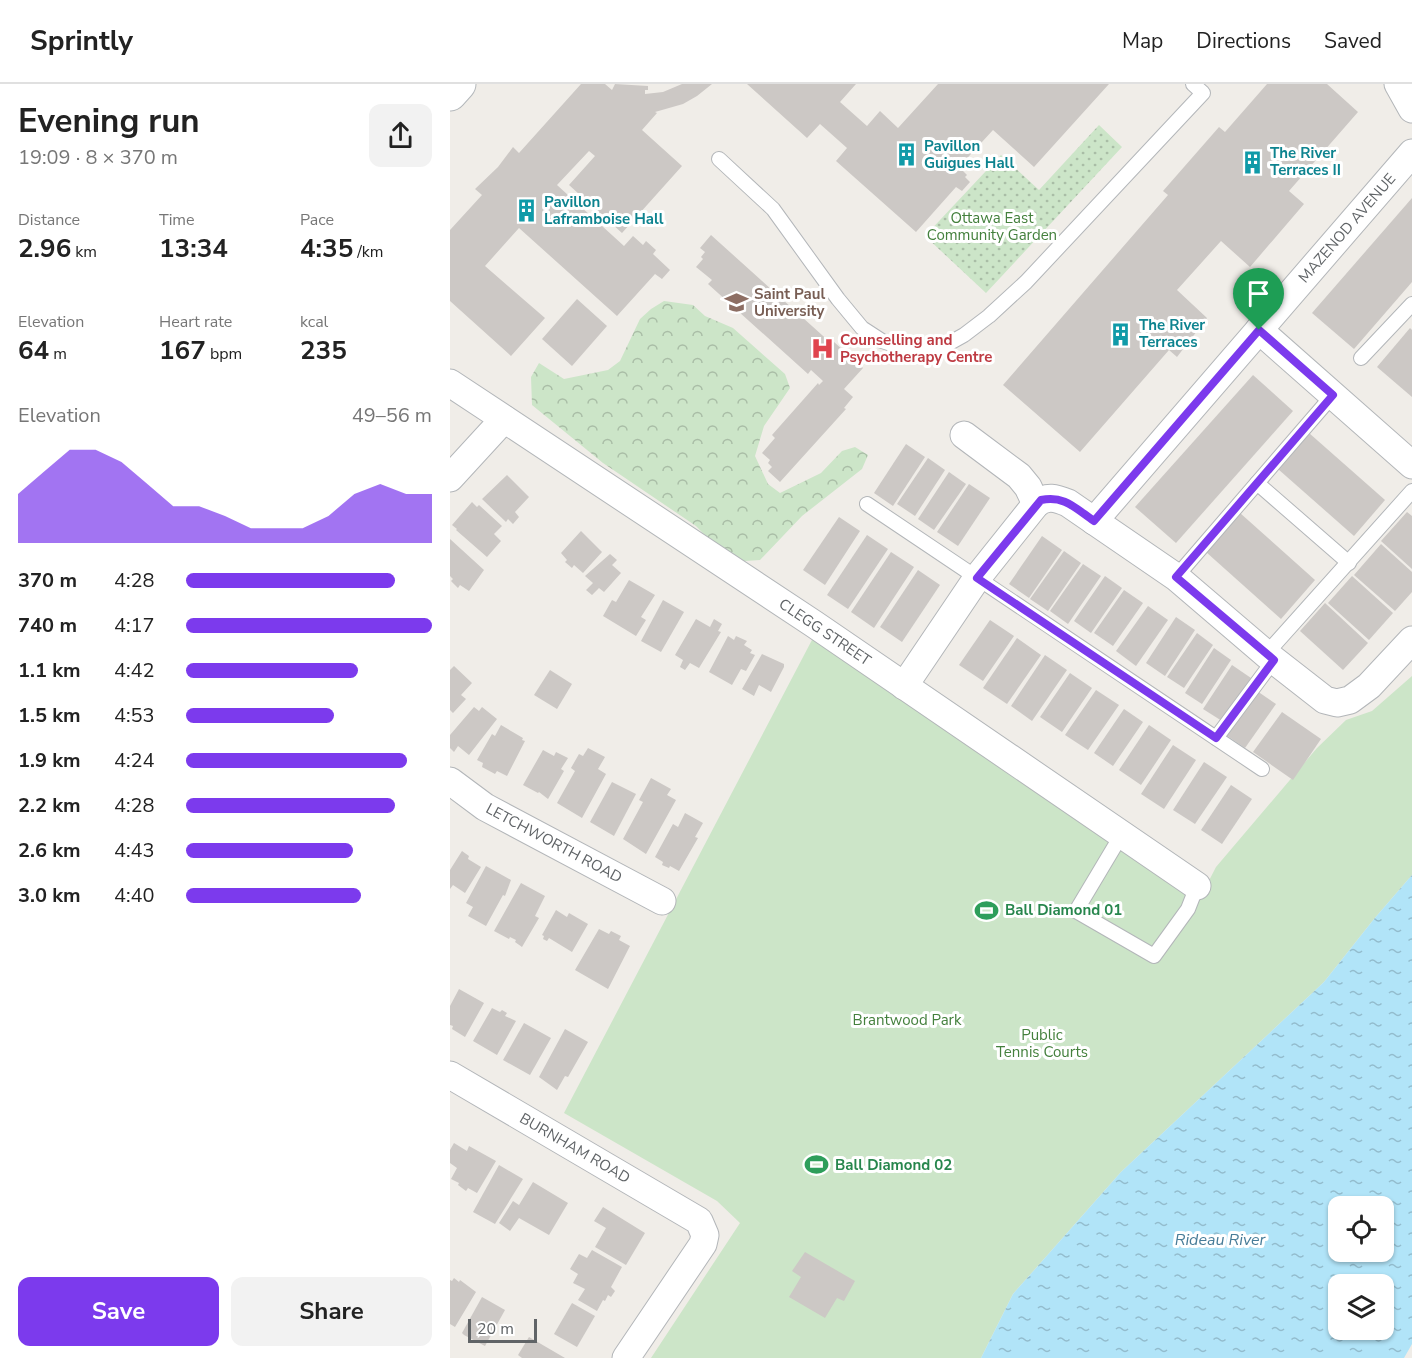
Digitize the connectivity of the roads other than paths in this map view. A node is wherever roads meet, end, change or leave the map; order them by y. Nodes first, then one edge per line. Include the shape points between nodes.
1 (459, 84) edge
2 (1193, 84) edge
3 (1398, 84) edge
4 (450, 94) edge
5 (1412, 109) edge
6 (1412, 153) edge
7 (719, 159) dead end
8 (1412, 304) edge
9 (1259, 330) junction
10 (1361, 358) dead end
11 (450, 383) edge
12 (1333, 395) junction
13 (504, 419) junction
14 (964, 435) dead end
15 (1412, 465) edge
16 (450, 478) edge
17 (1257, 483) junction
18 (1412, 491) edge
19 (867, 504) dead end
20 (1036, 504) junction
21 (1094, 521) junction
22 (1349, 563) junction
23 (1176, 577) junction
24 (977, 578) junction
25 (1412, 640) edge
26 (1277, 662) junction
27 (904, 686) junction
28 (1216, 738) junction
29 (1262, 769) dead end
30 (450, 781) edge
31 (1122, 834) junction
32 (1197, 886) joint
33 (662, 901) dead end
34 (450, 1075) edge
35 (626, 1358) edge

1 - 4 main road
2 - 7 lane via 1203,93 1026,282 964,335 927,351 882,341 862,328 773,209
3 - 5 street
6 - 9 street, MAZENOD AVENUE
8 - 10 lane
9 - 12 street
9 - 21 street, MAZENOD AVENUE
11 - 13 street, CLEGG STREET
12 - 15 street
12 - 17 lane
13 - 16 street
13 - 27 street, CLEGG STREET
14 - 20 street via 1019,476
17 - 22 lane
17 - 23 lane
18 - 22 lane
19 - 24 lane
20 - 21 street via 1054,497
20 - 24 street
21 - 23 street
22 - 26 lane
23 - 26 street
24 - 27 street
24 - 28 lane
25 - 26 street via 1369,686 1350,700 1337,703 1325,700
26 - 28 lane
27 - 31 street, CLEGG STREET
28 - 29 lane
30 - 33 street, LETCHWORTH ROAD via 485,807
31 - 32 street, CLEGG STREET
31 - 32 lane via 1076,911 1154,956 1188,909
34 - 35 street, BURNHAM ROAD via 699,1221 704,1244

